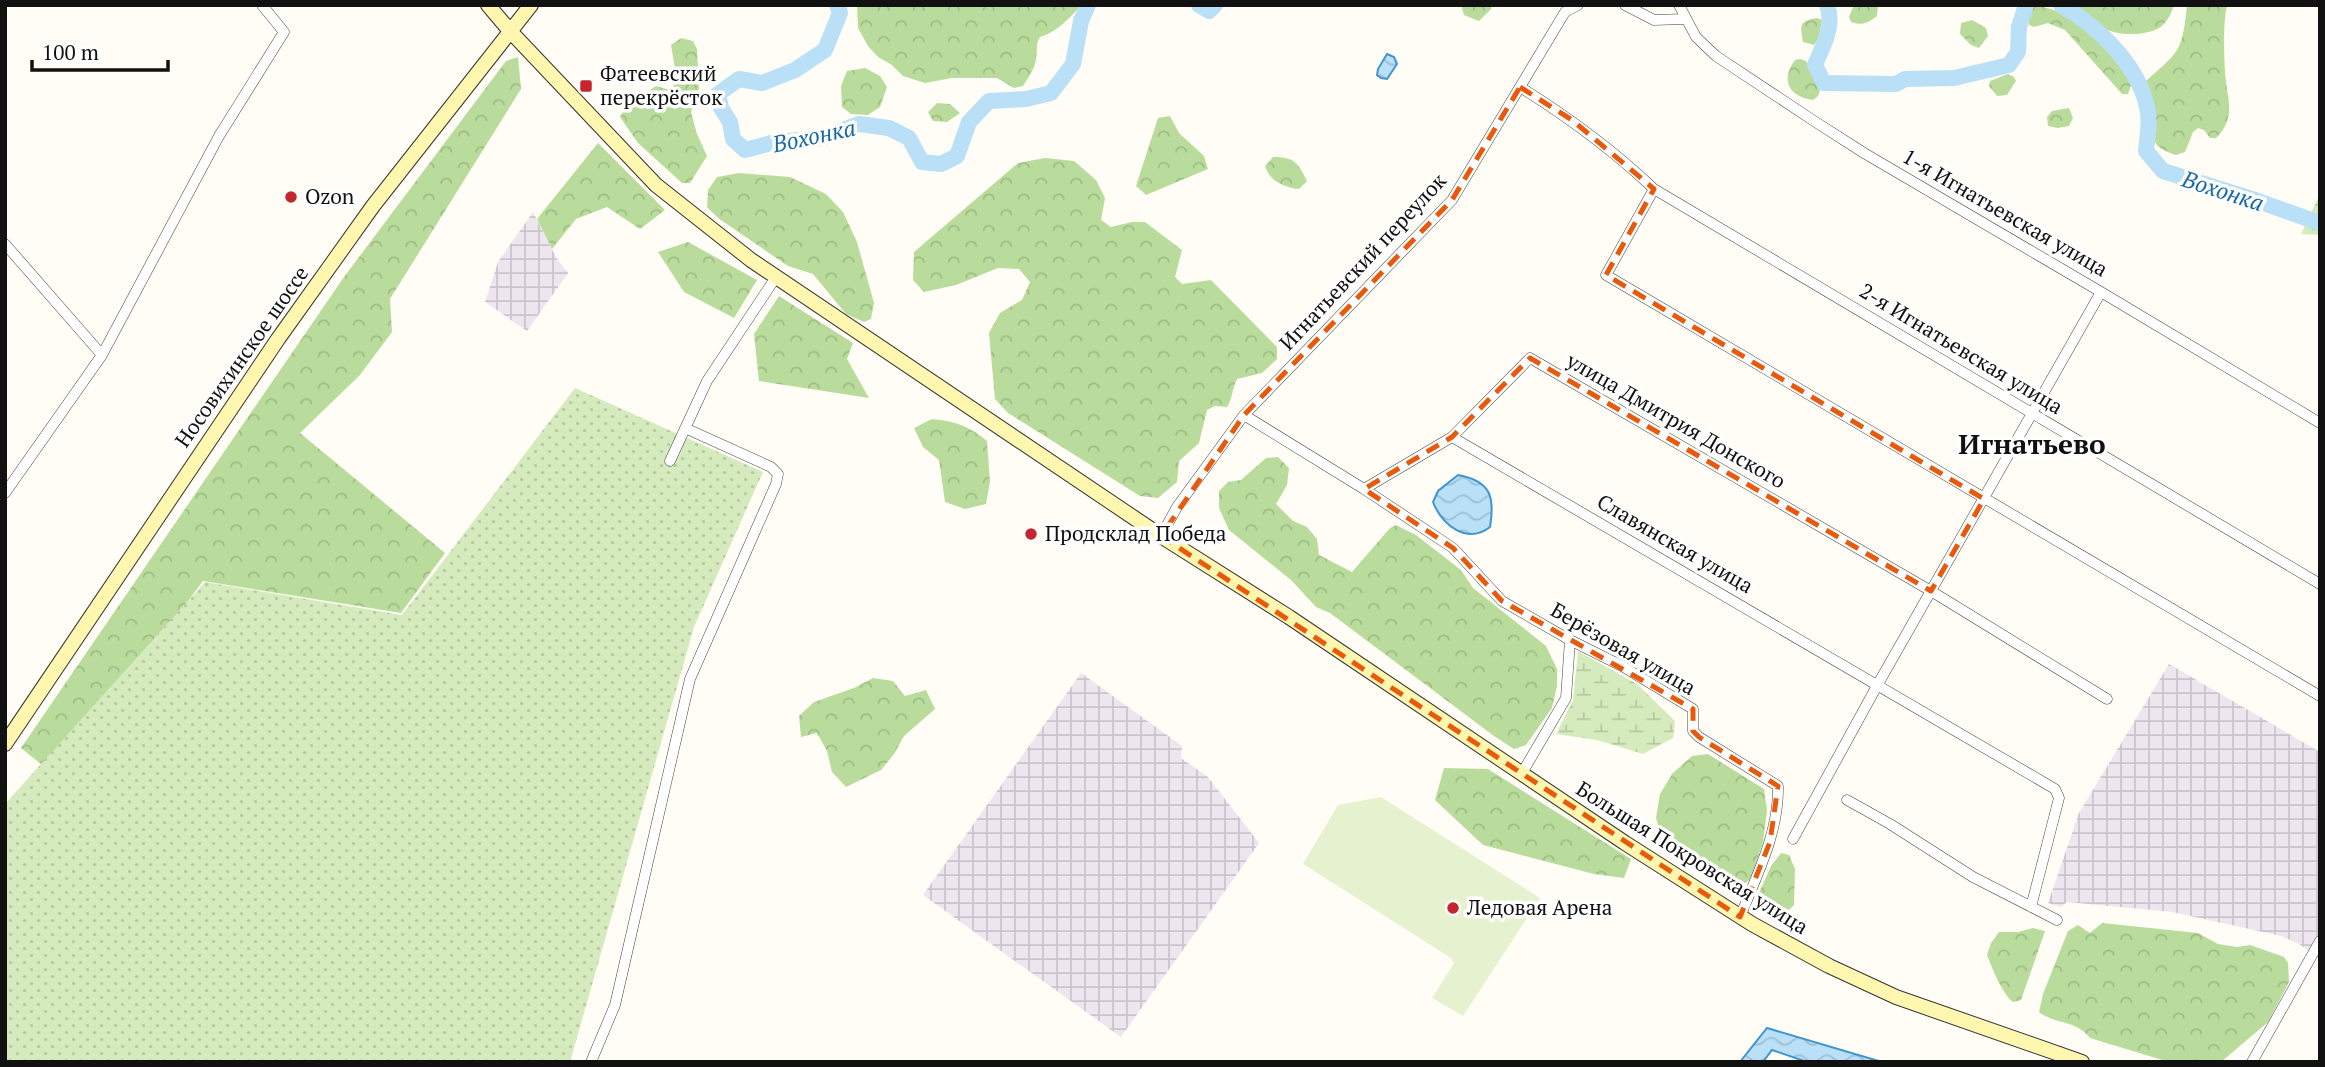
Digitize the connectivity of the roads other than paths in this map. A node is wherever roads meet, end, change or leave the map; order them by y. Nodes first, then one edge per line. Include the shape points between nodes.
1 (262, 5) edge
2 (488, 5) edge
3 (531, 5) edge
4 (1578, 5) edge
5 (1625, 5) edge
6 (1681, 12) edge
7 (510, 31) junction
8 (1520, 87) junction
9 (1654, 189) junction
10 (5, 244) edge
11 (776, 277) junction
12 (2101, 292) junction
13 (102, 355) junction
14 (2033, 414) junction
15 (1244, 415) junction
16 (2320, 423) edge
17 (685, 428) junction
18 (1452, 437) junction
19 (670, 461) dead end
20 (1364, 489) junction
21 (5, 493) edge
22 (1984, 499) junction
23 (1161, 536) junction
24 (2320, 584) edge
25 (1931, 591) junction
26 (1570, 640) junction
27 (1878, 684) junction
28 (2320, 696) edge
29 (2107, 699) dead end
30 (5, 744) edge
31 (1522, 773) junction
32 (1847, 800) dead end
33 (1793, 839) dead end
34 (2031, 907) junction
35 (1740, 917) junction
36 (2057, 919) dead end
37 (2320, 941) edge
38 (591, 1062) edge
39 (2082, 1062) edge
40 (2252, 1062) edge

1 - 13 street via 284,32 219,136
2 - 7 main road, Большая Покровская улица
3 - 7 main road, Носовихинское шоссе
4 - 8 street, Игнатьевский переулок via 1565,12
5 - 6 street via 1654,20 1671,21
6 - 12 street, 1-я Игнатьевская улица via 1696,37 1716,56 1864,153
7 - 11 main road, Большая Покровская улица via 656,185
7 - 30 main road, Носовихинское шоссе via 373,206 278,339
8 - 9 street, 2-я Игнатьевская улица via 1572,120
8 - 15 street, Игнатьевский переулок via 1452,200
9 - 14 street, 2-я Игнатьевская улица
9 - 22 street via 1606,275
10 - 13 street
11 - 17 street via 707,381
11 - 23 main road, Большая Покровская улица
12 - 14 street
12 - 16 street, 1-я Игнатьевская улица
13 - 21 street
14 - 22 street
14 - 24 street, 2-я Игнатьевская улица
15 - 20 street
15 - 23 street, Игнатьевский переулок
17 - 19 street
17 - 38 street via 778,474 690,679 615,1006
18 - 20 street, улица Дмитрия Донского
18 - 25 street, улица Дмитрия Донского via 1530,358
18 - 27 street, Славянская улица
20 - 26 street, Берёзовая улица via 1453,548 1502,601
22 - 25 street
22 - 28 street
23 - 31 main road, Большая Покровская улица
25 - 27 street
25 - 29 street, улица Дмитрия Донского
26 - 31 street via 1566,698
26 - 35 street, Берёзовая улица via 1693,709 1693,731 1699,737 1778,786 1770,842
27 - 33 street
27 - 34 street, Славянская улица via 2058,792
31 - 35 main road, Большая Покровская улица
32 - 34 street
34 - 36 street
35 - 39 main road, Большая Покровская улица via 1829,967 1896,996
37 - 40 street

